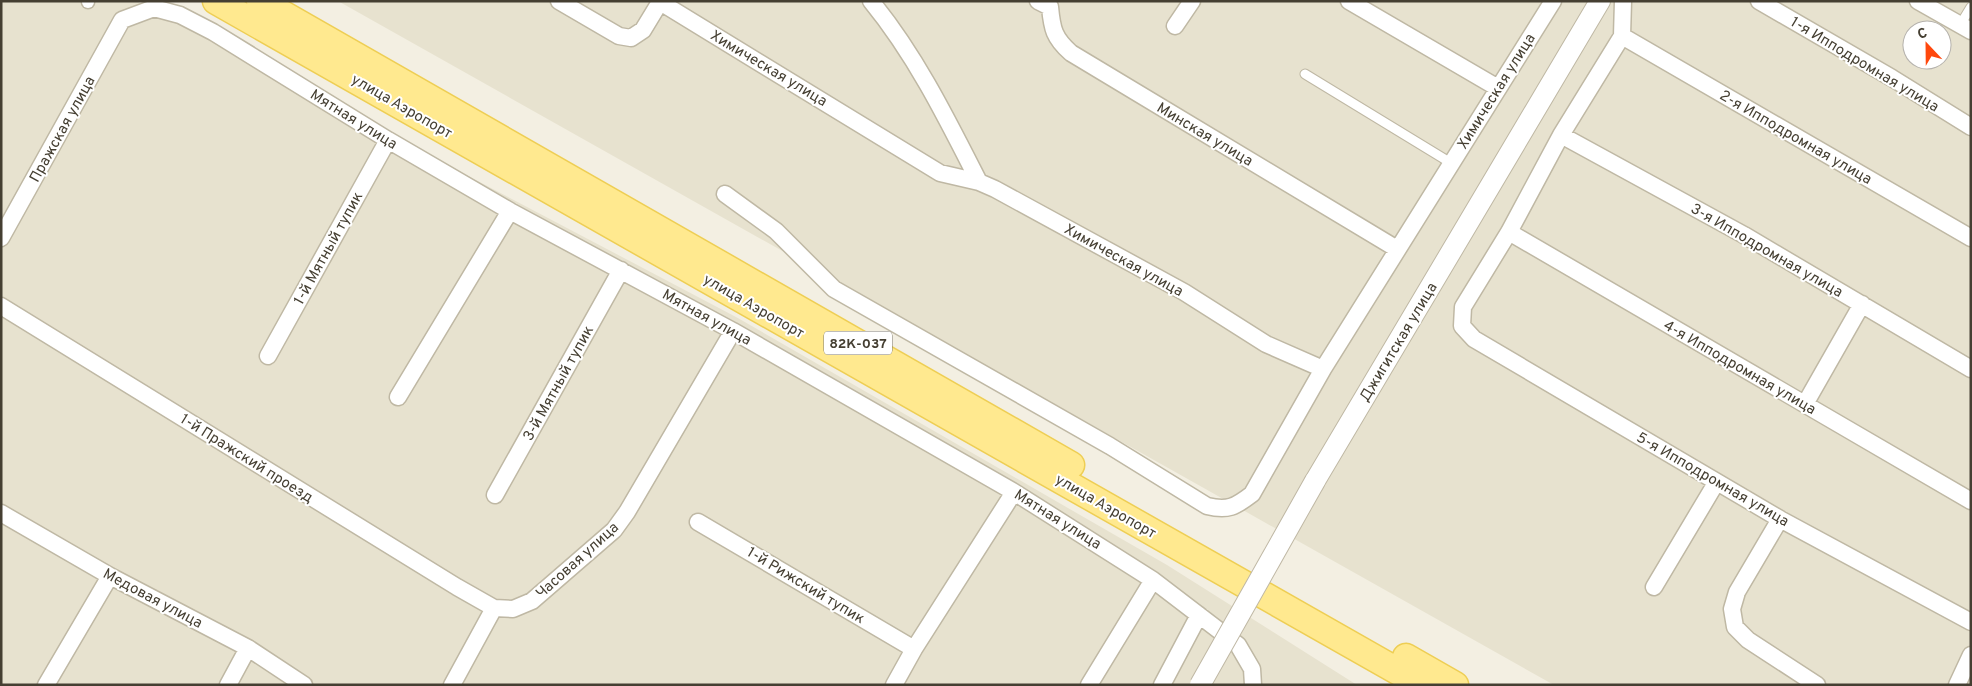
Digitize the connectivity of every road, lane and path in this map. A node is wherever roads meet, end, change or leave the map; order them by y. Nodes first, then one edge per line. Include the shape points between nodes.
1 (216, 1) edge
2 (260, 1) edge
3 (559, 1) edge
4 (871, 1) edge
5 (1192, 1) edge
6 (1349, 1) edge
7 (1553, 1) edge
8 (1600, 1) edge
9 (1623, 1) edge
10 (1759, 1) edge
11 (1918, 1) edge
12 (660, 2) edge
13 (1047, 3) edge
14 (1971, 6) edge
15 (122, 20) joint
16 (1175, 26) dead end
17 (1965, 28) edge
18 (1622, 36) junction
19 (1305, 74) dead end
20 (1498, 88) junction
21 (1971, 127) edge
22 (1561, 135) junction
23 (388, 140) junction
24 (1451, 163) junction
25 (979, 182) junction
26 (725, 194) dead end
27 (510, 211) junction
28 (1509, 232) junction
29 (1, 238) edge
30 (1971, 238) edge
31 (1397, 249) junction
32 (621, 270) junction
33 (1862, 304) junction
34 (1, 306) edge
35 (733, 331) junction
36 (268, 356) dead end
37 (1971, 368) edge
38 (1323, 369) junction
39 (398, 397) dead end
40 (1805, 404) junction
41 (1716, 482) junction
42 (1014, 492) junction
43 (495, 496) dead end
44 (1971, 501) edge
45 (1, 513) edge
46 (1780, 519) junction
47 (698, 522) dead end
48 (110, 576) junction
49 (1153, 580) junction
50 (1654, 586) dead end
51 (494, 608) junction
52 (1199, 615) junction
53 (1971, 622) edge
54 (248, 648) junction
55 (914, 649) junction
56 (1971, 655) edge
57 (46, 685) edge
58 (228, 685) edge
59 (304, 685) edge
60 (452, 685) edge
61 (894, 685) edge
62 (1088, 685) edge
63 (1162, 685) edge
64 (1200, 685) edge
65 (1253, 685) edge
66 (1422, 685) edge
67 (1456, 685) edge
68 (1817, 685) edge
69 (1957, 685) edge

1 - 66 main road, улица Аэропорт
2 - 67 main road, улица Аэропорт / 82К-037
3 - 12 street, Химическая улица via 619,36 631,38 643,30
4 - 25 street via 939,102
5 - 16 street
6 - 20 street
7 - 20 street, Химическая улица
8 - 64 street, Джигитская улица, bridge via 1315,481
9 - 18 street
10 - 21 street, 1-я Ипподромная улица
11 - 17 street
12 - 25 street, Химическая улица via 940,173
13 - 31 street, Минская улица via 1059,42 1071,53
14 - 17 lane
15 - 23 street, Мятная улица via 154,8 180,16 213,32
15 - 29 street, Пражская улица
18 - 22 street
18 - 30 street, 2-я Ипподромная улица
19 - 24 lane
20 - 24 street, Химическая улица
22 - 28 street
22 - 33 street, 3-я Ипподромная улица
23 - 27 street, Мятная улица
23 - 36 street, 1-й Мятный тупик
24 - 31 street, Химическая улица
25 - 38 street, Химическая улица via 1184,292 1266,344
26 - 38 street via 776,231 834,289 1110,446 1207,506 1221,509 1236,506 1252,494
27 - 32 street, Мятная улица
27 - 39 street
28 - 40 street, 4-я Ипподромная улица
28 - 41 street, 5-я Ипподромная улица via 1463,307 1462,326 1474,339
31 - 38 street, Химическая улица
32 - 35 street, Мятная улица
32 - 43 street, 3-й Мятный тупик
33 - 37 street, 3-я Ипподромная улица
33 - 40 street
34 - 51 street, 1-й Пражский проезд
35 - 42 street, Мятная улица
35 - 51 street, Часовая улица via 614,530 532,601 513,609
40 - 44 street, 4-я Ипподромная улица
41 - 46 street, 5-я Ипподромная улица
41 - 50 street
42 - 49 street, Мятная улица
42 - 55 street
45 - 48 street, Медовая улица
46 - 53 street, 5-я Ипподромная улица
46 - 68 street via 1738,592 1732,610 1735,628
47 - 55 street, 1-й Рижский тупик
48 - 54 street, Медовая улица
48 - 57 street
49 - 52 street, Мятная улица
49 - 62 street
51 - 60 street
52 - 63 street
52 - 65 street, Мятная улица via 1238,644 1252,669
54 - 58 street
54 - 59 street, Медовая улица
55 - 61 street
56 - 69 street

